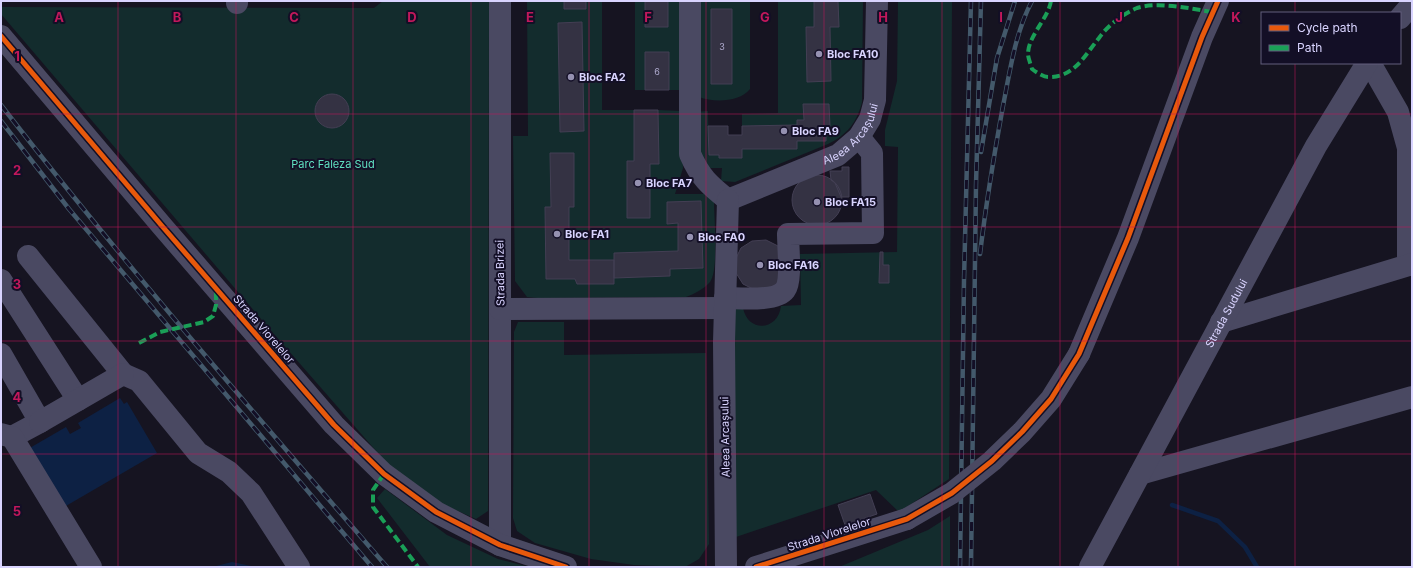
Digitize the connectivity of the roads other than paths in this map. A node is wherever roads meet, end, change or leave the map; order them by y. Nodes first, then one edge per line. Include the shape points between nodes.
1 (500, 1) edge
2 (690, 1) edge
3 (877, 1) edge
4 (1218, 1) edge
5 (1236, 1) edge
6 (1412, 4) edge
7 (1401, 17) edge
8 (1, 36) edge
9 (1202, 37) junction
10 (1367, 64) edge
11 (1369, 64) edge
12 (859, 137) junction
13 (728, 200) junction
14 (28, 256) dead end
15 (1410, 265) edge
16 (1, 280) edge
17 (724, 303) junction
18 (500, 309) junction
19 (1222, 322) junction
20 (1, 354) edge
21 (123, 374) junction
22 (1412, 397) edge
23 (78, 400) junction
24 (40, 422) junction
25 (6, 435) edge
26 (1140, 474) junction
27 (500, 545) junction
28 (91, 567) edge
29 (299, 567) edge
30 (566, 567) edge
31 (726, 567) edge
32 (756, 567) edge
33 (1090, 567) edge

1 - 18 street, Strada Brizei
2 - 13 street via 690,154 698,172
3 - 12 street, Aleea Arcașului via 875,100 870,119
4 - 9 street
5 - 9 street
6 - 7 street
8 - 27 street, Strada Viorelelor via 334,425 384,474 436,512
9 - 32 street, Strada Viorelelor, bridge via 1128,238 1079,354 1051,399 992,461 952,493 907,519
10 - 19 street, Strada Sudului via 1316,146
11 - 15 street via 1398,112 1408,148
12 - 13 street, Aleea Arcașului via 838,155
12 - 17 street via 872,153 873,233 788,234 788,283 785,291 774,298
13 - 17 street, Aleea Arcașului
14 - 21 street
15 - 19 street
16 - 23 street
17 - 18 street
17 - 31 street, Aleea Arcașului
18 - 27 street, Strada Brizei
19 - 26 street, Strada Sudului
20 - 24 street
21 - 23 street
21 - 29 street via 139,381 198,453 229,472 251,493
22 - 26 street
23 - 24 street
24 - 25 street
25 - 28 street
26 - 33 street, Strada Sudului
27 - 30 street, Strada Viorelelor

